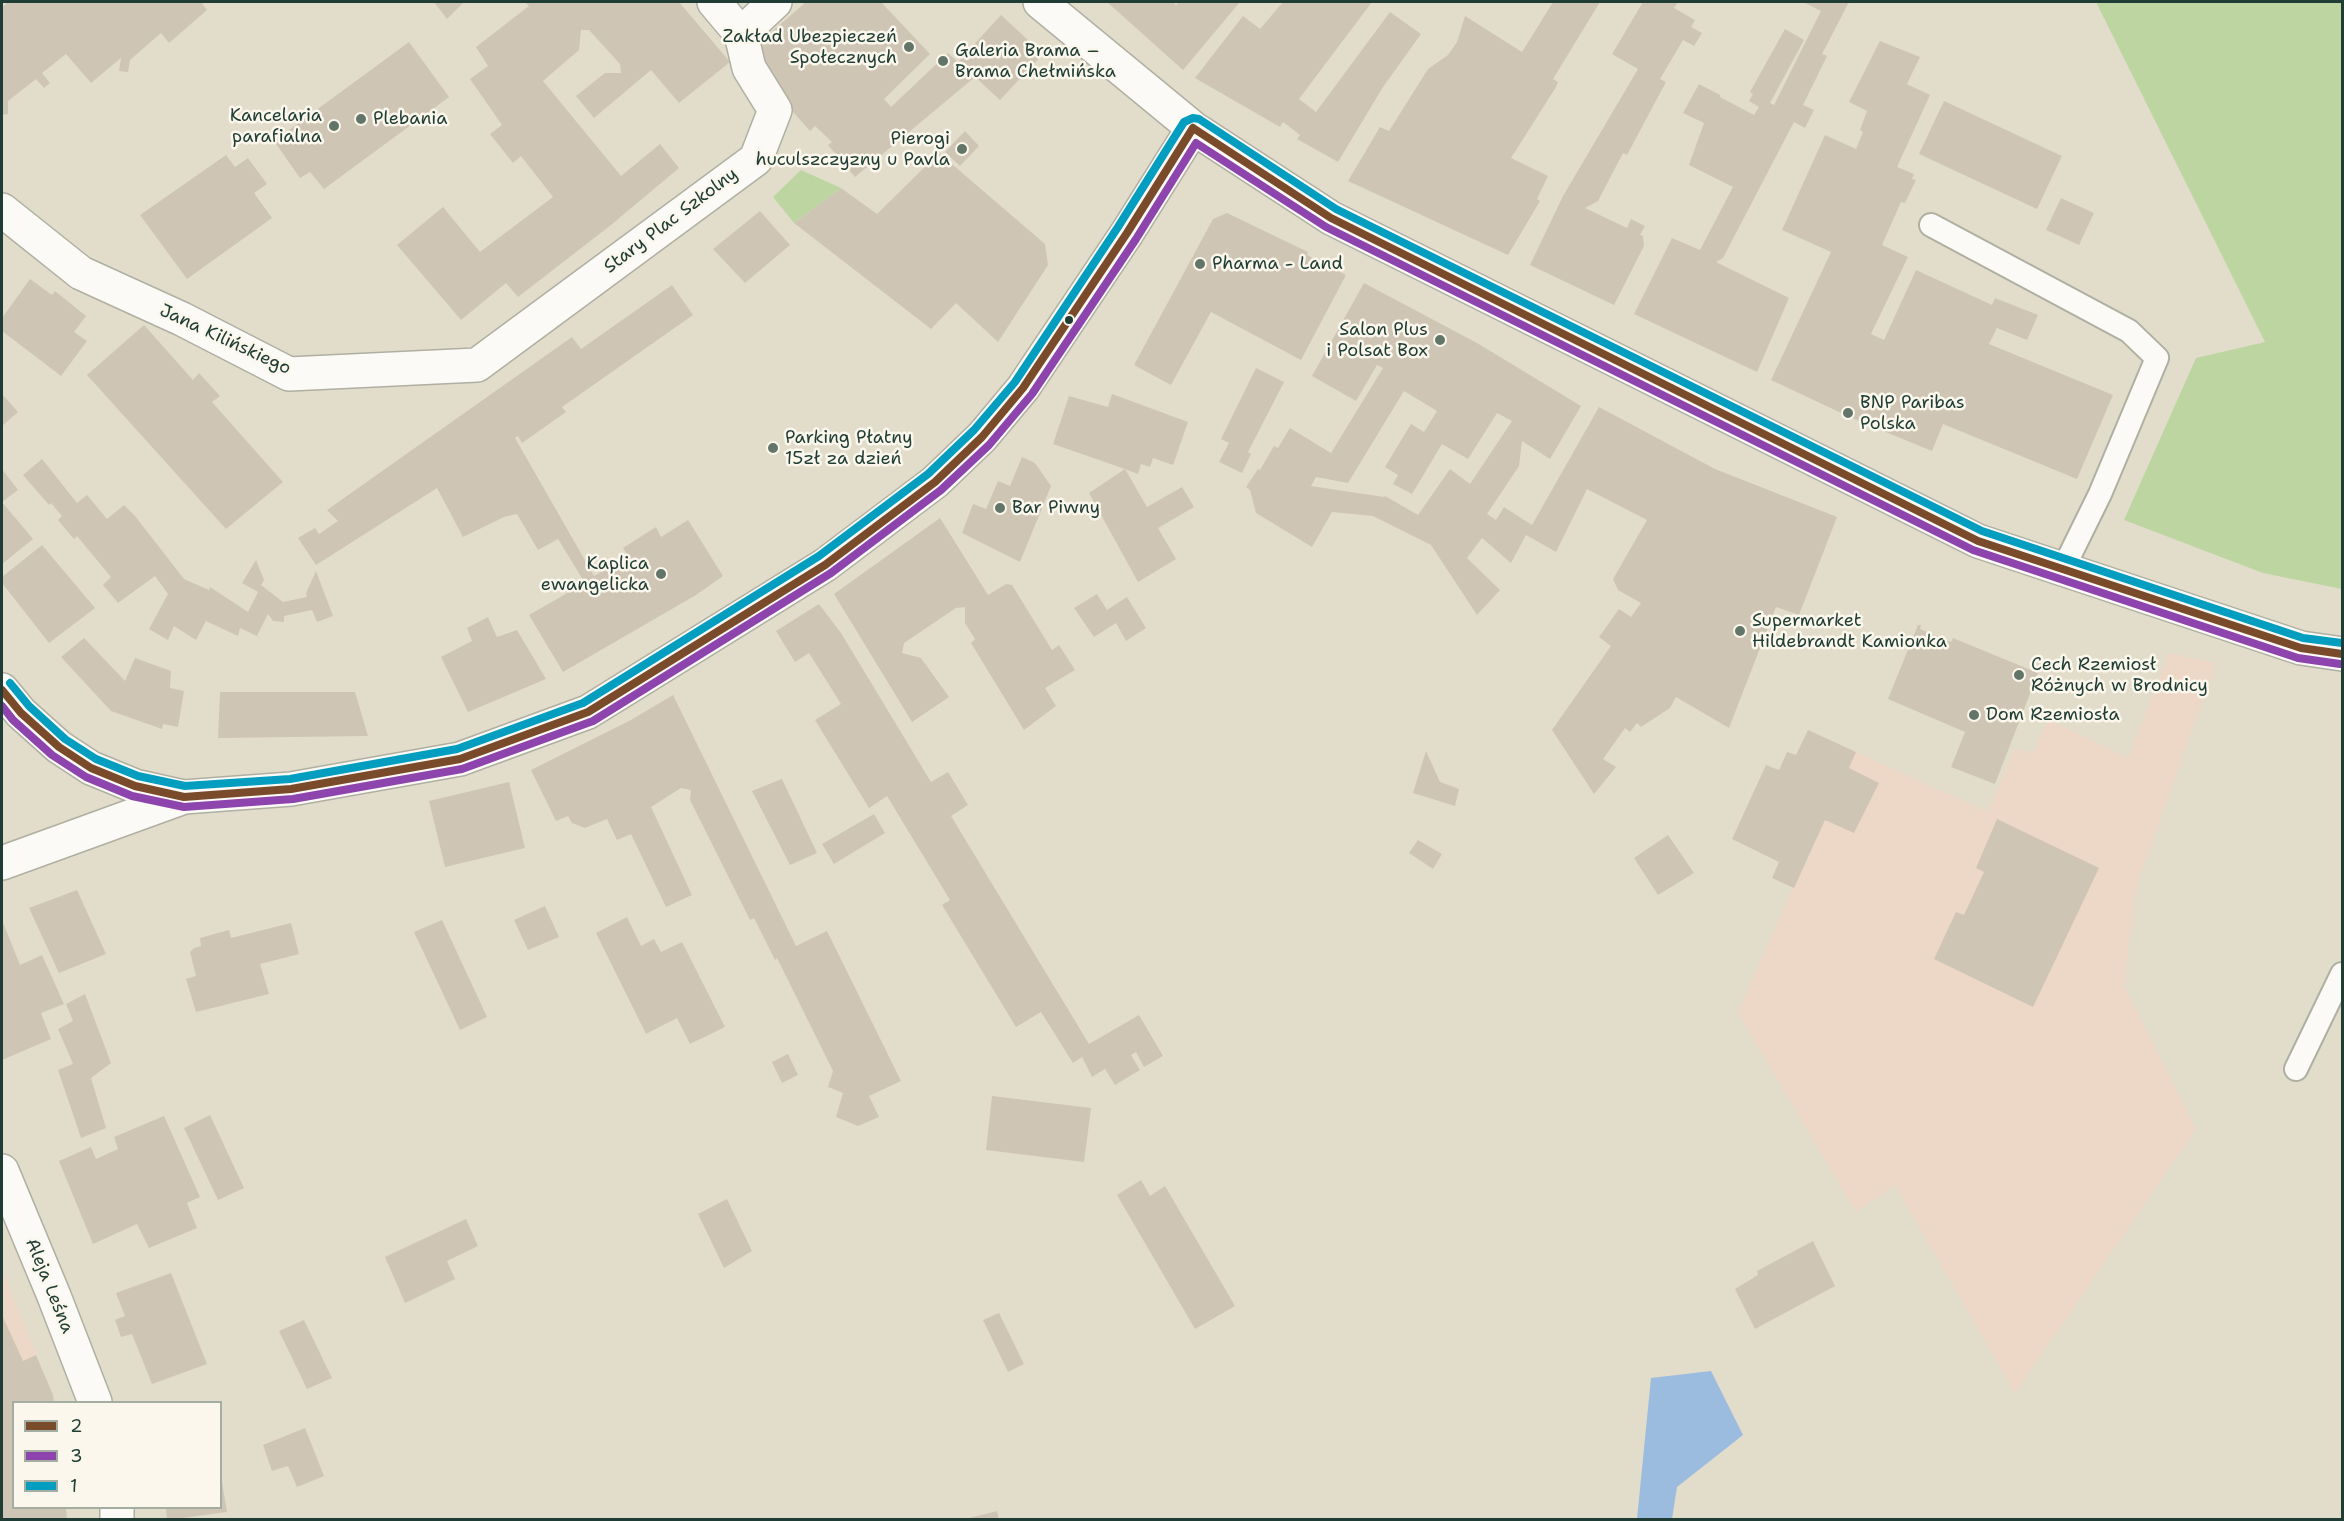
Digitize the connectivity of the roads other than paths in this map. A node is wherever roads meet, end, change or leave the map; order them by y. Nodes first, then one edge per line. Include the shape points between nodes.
1 (714, 2) edge
2 (775, 2) edge
3 (1040, 2) edge
4 (741, 34) junction
5 (1193, 128) junction
6 (2, 210) edge
7 (1931, 225) dead end
8 (477, 365) joint
9 (2063, 569) junction
10 (2343, 654) edge
11 (2, 690) edge
12 (184, 797) junction
13 (2, 863) edge
14 (2343, 974) edge
15 (2296, 1069) dead end
16 (2, 1171) edge
17 (95, 1401) edge

1 - 4 street
2 - 4 street
3 - 5 street
4 - 8 street, Stary Plac Szkolny via 748,68 775,110 756,159
5 - 9 street via 1331,218 1978,541
5 - 12 street via 1023,388 982,437 935,482 825,565 588,712 460,759 291,789
6 - 8 street, Jana Kilińskiego via 81,273 289,374
7 - 9 lane via 2129,331 2157,358 2100,494
9 - 10 street via 2301,648
11 - 12 street via 59,747 90,768 135,786
12 - 13 street
14 - 15 lane
16 - 17 street, Aleja Leśna

